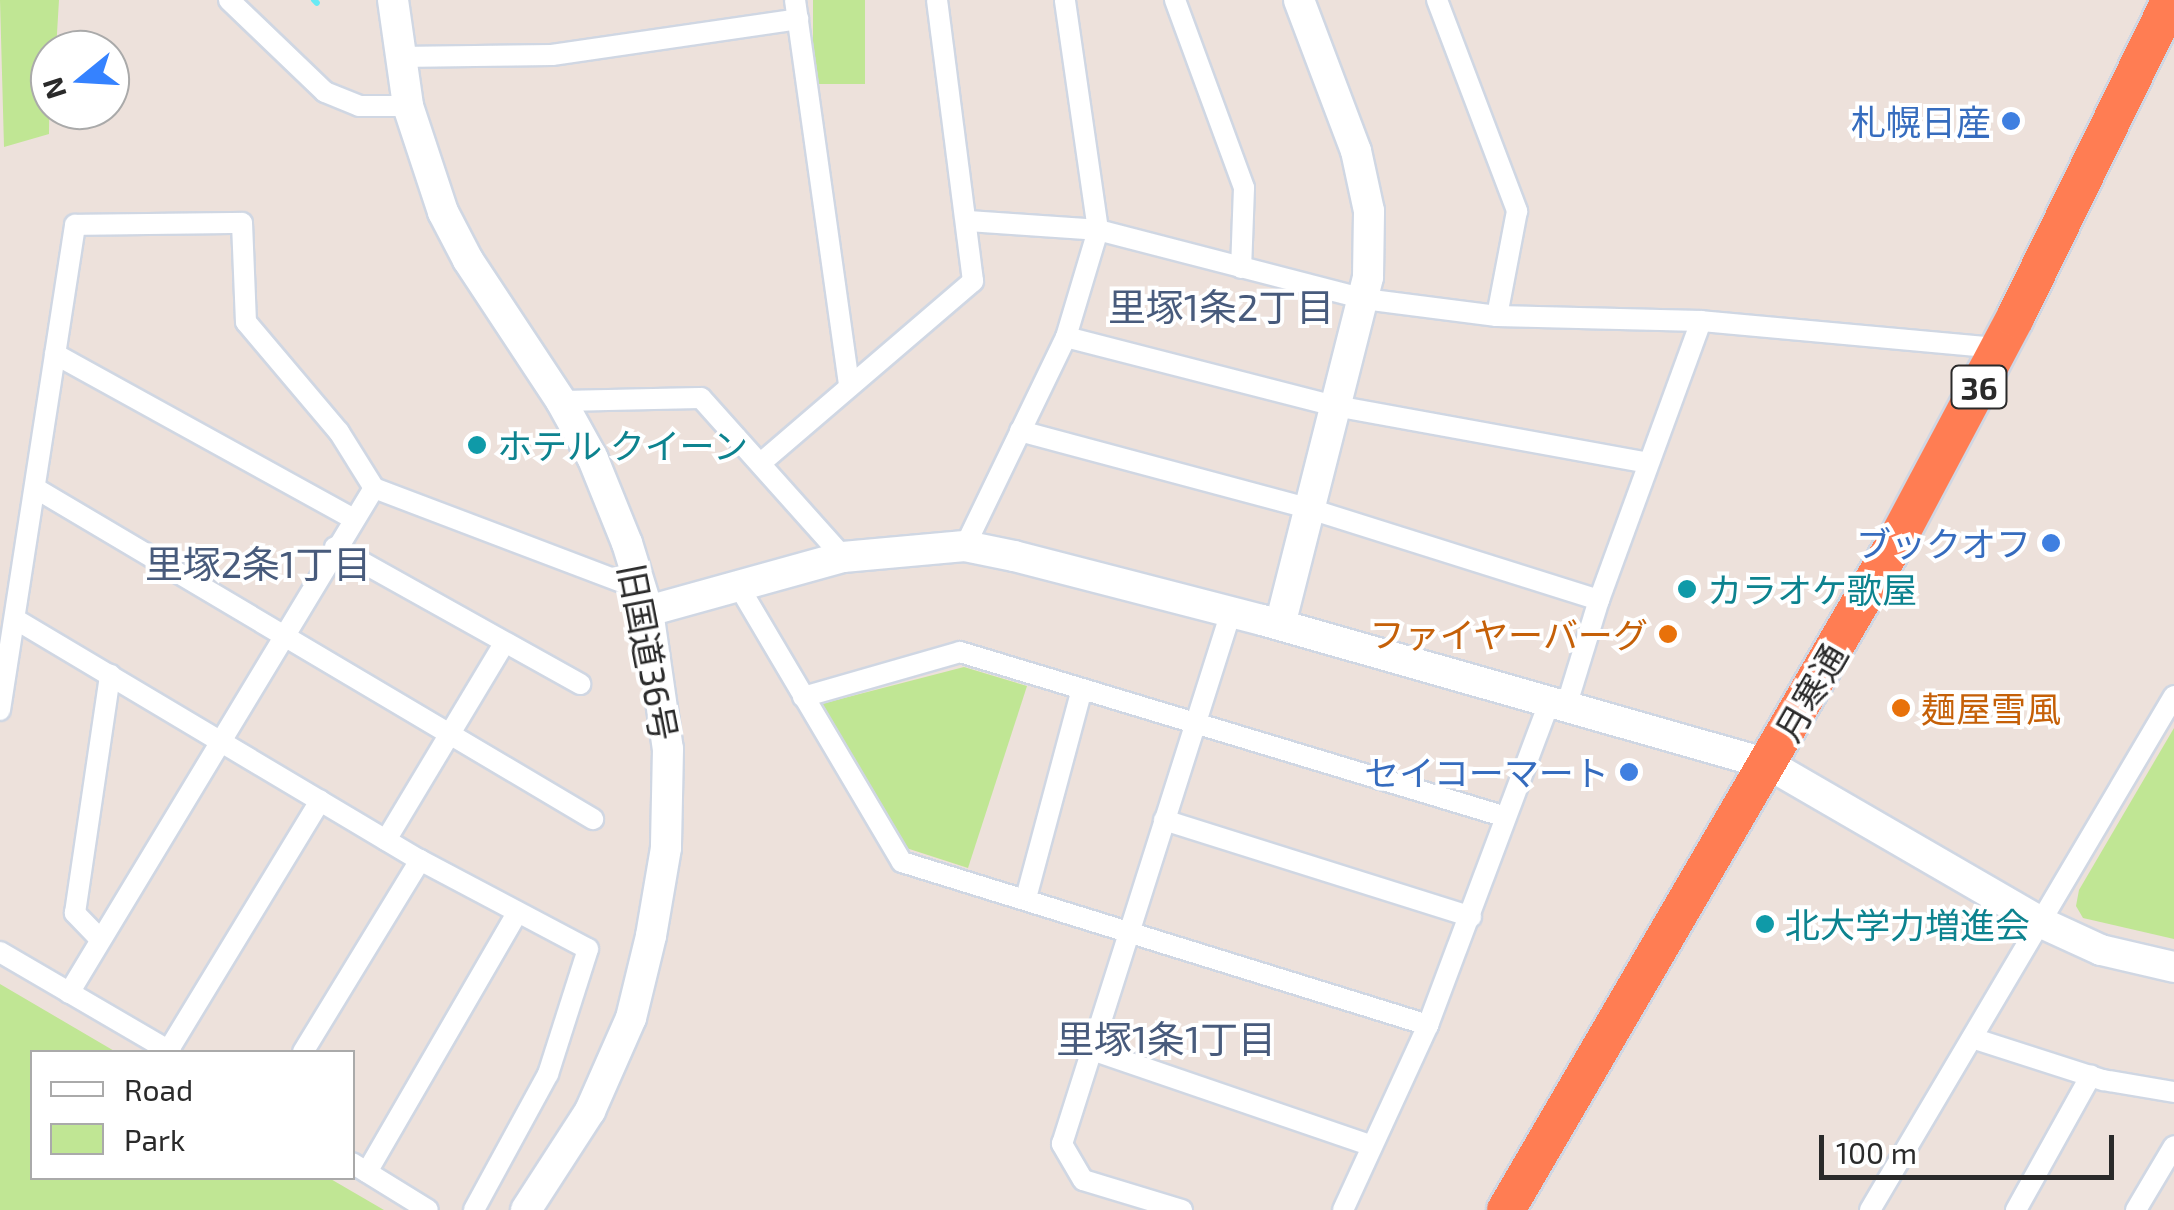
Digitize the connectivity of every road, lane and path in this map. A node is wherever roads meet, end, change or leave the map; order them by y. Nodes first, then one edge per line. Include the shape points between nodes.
1 (229, 0) edge
2 (394, 0) edge
3 (937, 0) edge
4 (1065, 0) edge
5 (1176, 0) edge
6 (1299, 0) edge
7 (1437, 0) edge
8 (2171, 0) edge
9 (796, 9) edge
10 (398, 56) junction
11 (408, 106) junction
12 (967, 220) junction
13 (1098, 230) junction
14 (1241, 268) junction
15 (1364, 300) junction
16 (1497, 316) junction
17 (1702, 321) junction
18 (1066, 337) junction
19 (2000, 348) junction
20 (55, 354) junction
21 (849, 384) junction
22 (561, 401) junction
23 (1335, 406) junction
24 (1020, 431) junction
25 (762, 462) junction
26 (1648, 463) junction
27 (35, 488) junction
28 (374, 488) junction
29 (1308, 508) junction
30 (352, 518) junction
31 (965, 546) junction
32 (336, 547) junction
33 (844, 556) junction
34 (738, 585) junction
35 (646, 600) junction
36 (1599, 600) junction
37 (1231, 612) junction
38 (15, 619) junction
39 (1280, 626) junction
40 (286, 633) junction
41 (504, 644) junction
42 (110, 675) junction
43 (580, 684) dead end
44 (1082, 689) junction
45 (2174, 696) edge
46 (803, 697) junction
47 (1557, 705) junction
48 (0, 706) edge
49 (1196, 720) junction
50 (452, 733) junction
51 (220, 742) junction
52 (1768, 764) junction
53 (320, 801) junction
54 (1506, 817) junction
55 (593, 819) dead end
56 (1164, 820) junction
57 (386, 840) junction
58 (420, 860) junction
59 (1026, 898) junction
60 (517, 913) junction
61 (1471, 917) junction
62 (2042, 923) junction
63 (1132, 930) junction
64 (99, 938) junction
65 (0, 952) edge
66 (2174, 967) edge
67 (69, 993) junction
68 (1428, 1025) junction
69 (1972, 1038) junction
70 (167, 1050) edge
71 (171, 1050) edge
72 (304, 1050) edge
73 (1095, 1052) junction
74 (2090, 1075) junction
75 (2174, 1092) edge
76 (1370, 1145) junction
77 (2174, 1146) edge
78 (360, 1167) edge
79 (428, 1210) edge
80 (474, 1210) edge
81 (526, 1210) edge
82 (1182, 1210) edge
83 (1343, 1210) edge
84 (1506, 1210) edge
85 (1870, 1210) edge
86 (2016, 1210) edge
87 (2136, 1210) edge

1 - 11 street via 325,92 359,106
2 - 10 street, 旧国道36号
3 - 12 street
4 - 13 street
5 - 14 street via 1244,188
6 - 15 street via 1356,151 1369,211
7 - 16 street via 1517,211
8 - 19 highway, 月寒通 / 36
9 - 10 street via 552,55
9 - 21 street
10 - 11 street, 旧国道36号
11 - 22 street, 旧国道36号 via 428,172 468,260
12 - 13 street
12 - 21 street via 973,281
13 - 14 street
13 - 18 street
14 - 15 street
15 - 16 street
15 - 23 street
16 - 17 street
17 - 19 street
17 - 26 street
18 - 23 street
18 - 24 street
19 - 52 highway, 月寒通 / 36
20 - 27 street
20 - 28 street via 76,225 242,223 246,322 339,432
20 - 30 street
21 - 25 street
22 - 25 street via 702,398
22 - 35 street, 旧国道36号 via 612,501
23 - 26 street
23 - 29 street
24 - 29 street
24 - 31 street
25 - 33 street
26 - 36 street
27 - 38 street
27 - 40 street
28 - 30 street
28 - 35 street
29 - 36 street
29 - 39 street
30 - 32 street
31 - 33 street
31 - 37 street
32 - 40 street
32 - 41 street
33 - 34 street
34 - 35 street
34 - 46 street
35 - 81 street, 旧国道36号 via 668,749 666,848 652,936 610,1070
36 - 47 street
37 - 39 street
37 - 49 street
38 - 42 street
38 - 48 street
39 - 47 street
40 - 50 street
40 - 51 street
41 - 43 street
41 - 50 street
42 - 51 street
42 - 64 street via 75,913
44 - 46 street via 960,652
44 - 49 street
44 - 59 street
45 - 62 street
46 - 59 street via 902,862
47 - 52 street
47 - 54 street
49 - 54 street
49 - 56 street
50 - 55 street
50 - 57 street
51 - 53 street
51 - 64 street
52 - 62 street
52 - 84 highway, 月寒通 / 36
53 - 57 street
53 - 71 street
54 - 61 street
56 - 61 street
56 - 63 street
57 - 58 street
58 - 60 street
58 - 72 street
59 - 63 street
60 - 78 street
60 - 80 street via 588,949 548,1074
61 - 68 street
62 - 66 street via 2100,950
62 - 69 street
63 - 68 street
63 - 73 street
64 - 67 street
65 - 67 street
67 - 70 street
68 - 76 street
69 - 74 street
69 - 85 street
73 - 76 street
73 - 82 street via 1062,1144 1083,1180
74 - 75 street
74 - 86 street
76 - 83 street
77 - 87 street
78 - 79 street

